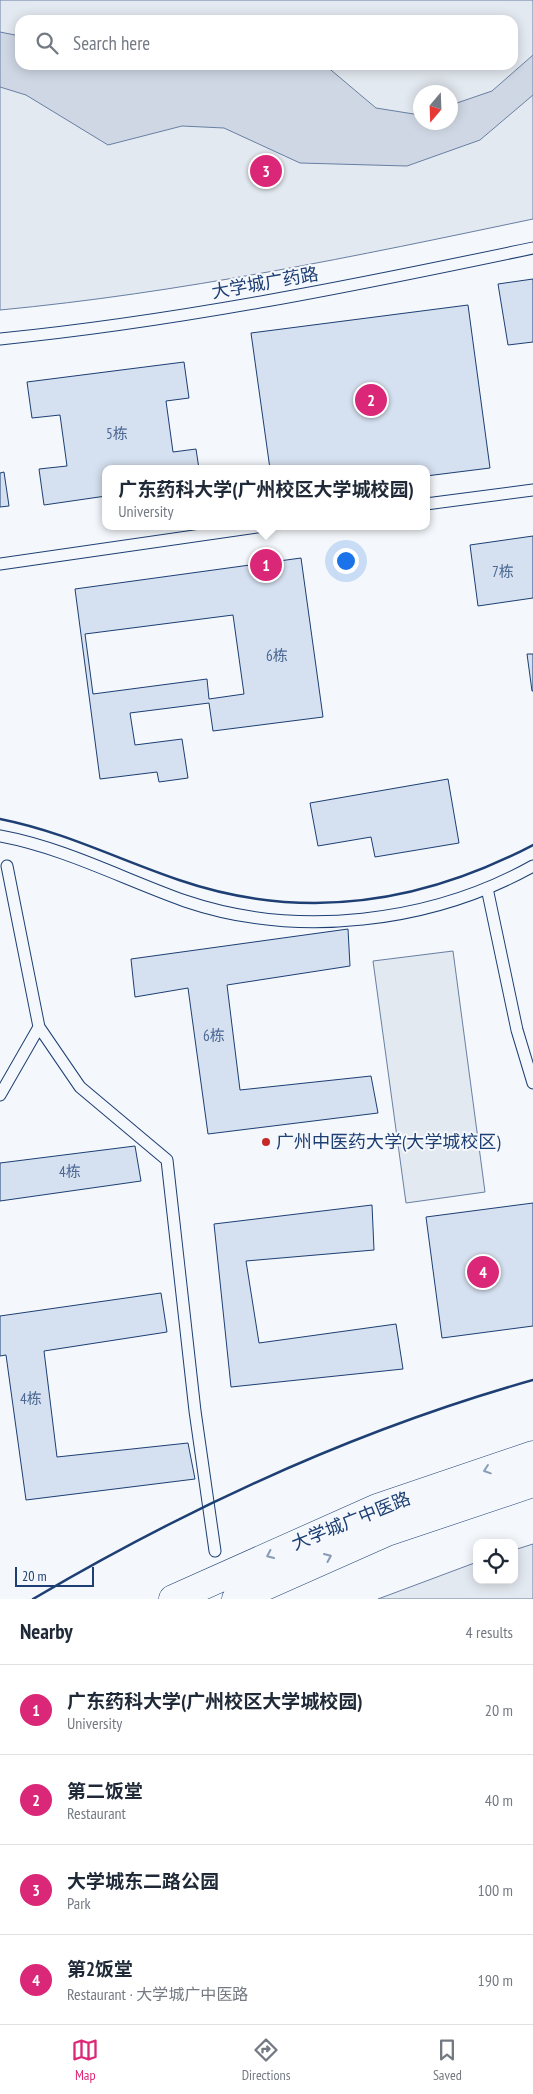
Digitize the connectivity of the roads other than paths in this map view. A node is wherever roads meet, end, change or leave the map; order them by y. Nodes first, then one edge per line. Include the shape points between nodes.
1 (533, 248) edge
2 (0, 339) edge
3 (533, 490) edge
4 (430, 503) edge
5 (236, 530) edge
6 (0, 564) edge
7 (0, 836) edge
8 (8, 866) dead end
9 (533, 866) edge
10 (487, 888) junction
11 (39, 1027) junction
12 (533, 1083) edge
13 (0, 1095) edge
14 (533, 1455) edge
15 (533, 1483) edge
16 (215, 1551) dead end
17 (174, 1599) edge
18 (236, 1599) edge

1 - 2 lane, 大学城广药路 via 193,314
3 - 4 lane
5 - 6 lane
7 - 10 lane via 70,855 188,902 256,917 300,921 370,918 428,907
8 - 11 lane
9 - 10 lane
10 - 12 lane via 517,1030
11 - 13 lane
11 - 16 lane via 80,1087 167,1160 195,1411
14 -> 17 main road, 大学城广中医路 via 377,1508
18 -> 15 main road, 大学城广中医路 via 387,1532

